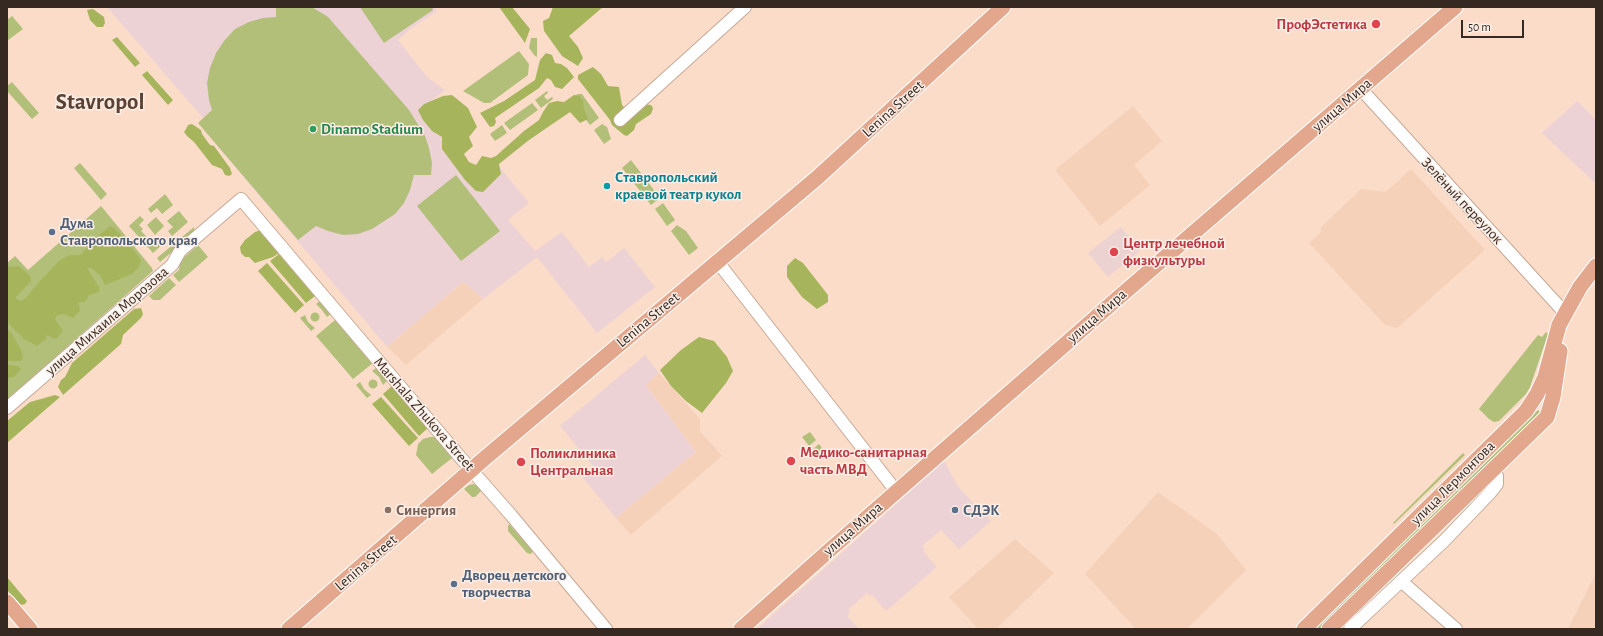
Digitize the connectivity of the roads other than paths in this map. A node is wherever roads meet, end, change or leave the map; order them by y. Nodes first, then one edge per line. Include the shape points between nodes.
1 (745, 7) edge
2 (1003, 7) edge
3 (1455, 7) edge
4 (1361, 89) junction
5 (620, 120) dead end
6 (241, 199) joint
7 (717, 261) junction
8 (1596, 266) edge
9 (1565, 313) junction
10 (7, 408) edge
11 (1526, 411) junction
12 (1539, 426) junction
13 (1494, 468) junction
14 (472, 470) junction
15 (896, 491) junction
16 (1401, 582) junction
17 (7, 602) edge
18 (30, 629) edge
19 (289, 629) edge
20 (606, 629) edge
21 (741, 629) edge
22 (1304, 629) edge
23 (1329, 629) edge
24 (1350, 629) edge
25 (1456, 629) edge

1 - 5 street
2 - 7 main road, Lenina Street via 818,177
3 - 4 main road, улица Мира
4 - 9 street, Зелёный переулок
4 - 15 main road, улица Мира
6 - 10 street, улица Михаила Морозова via 180,251 172,264
6 - 14 street, Marshala Zhukova Street
7 - 14 main road, Lenina Street
7 - 15 street
8 - 9 main road, улица Лермонтова
9 - 11 main road, улица Лермонтова via 1559,325 1545,377 1538,394
9 - 12 main road, улица Лермонтова via 1551,406 1547,417
11 - 12 main road via 1538,406 1544,408 1545,412
11 - 22 main road, улица Лермонтова
12 - 13 main road, улица Лермонтова
13 - 16 street via 1497,484 1490,493
13 - 23 main road, улица Лермонтова
14 - 19 main road, Lenina Street
14 - 20 street, Marshala Zhukova Street
15 - 21 main road, улица Мира
16 - 24 street
16 - 25 street
17 - 18 main road

